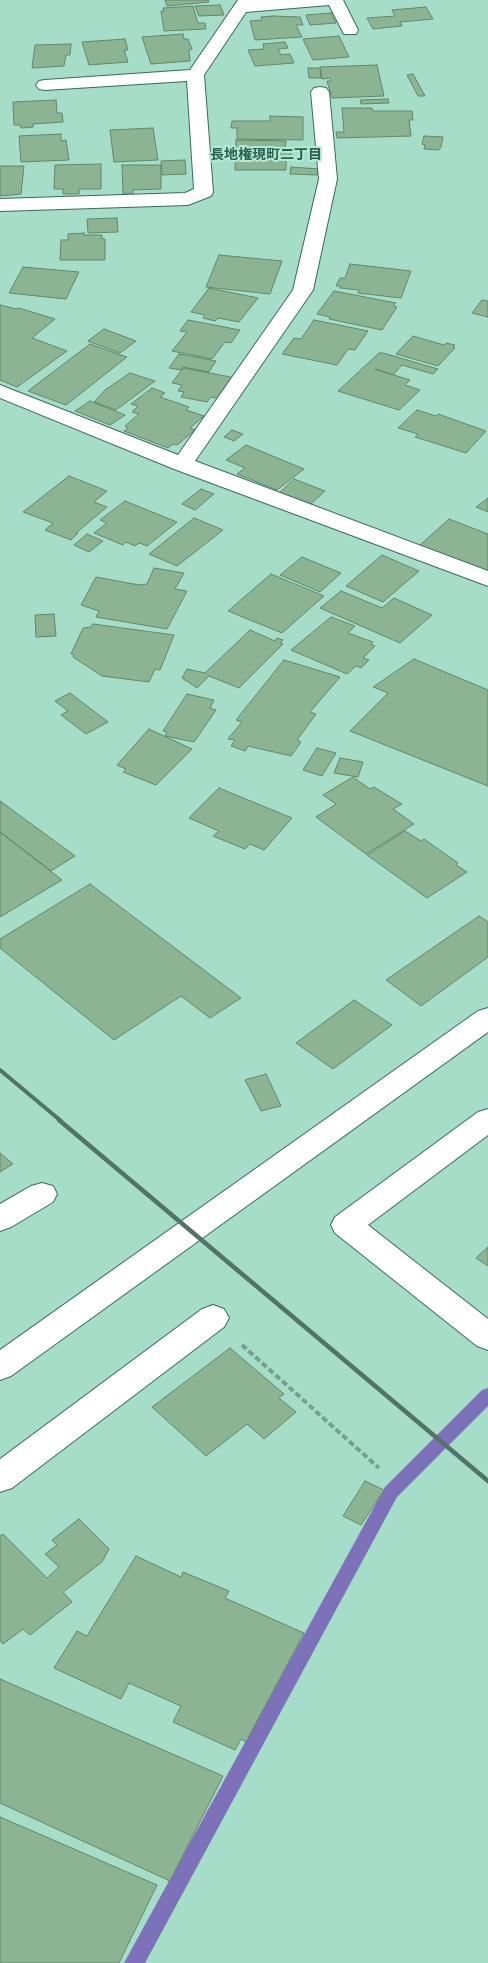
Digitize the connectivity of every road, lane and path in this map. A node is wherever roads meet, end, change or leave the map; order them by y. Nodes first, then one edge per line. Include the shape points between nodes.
1 (334, 0) edge
2 (243, 4) edge
3 (350, 30) dead end
4 (195, 75) junction
5 (45, 85) dead end
6 (320, 92) dead end
7 (0, 204) edge
8 (0, 391) edge
9 (182, 464) junction
10 (488, 579) edge
11 (488, 1018) edge
12 (488, 1120) edge
13 (42, 1194) dead end
14 (0, 1219) edge
15 (213, 1318) joint
16 (488, 1337) edge
17 (0, 1367) edge
18 (379, 1468) dead end
19 (0, 1478) edge

1 - 2 street
1 - 3 street
2 - 4 street
4 - 5 street
4 - 7 street via 204,192 188,199
6 - 9 street via 328,179 303,290
8 - 9 street
9 - 10 street
11 - 17 street
12 - 16 street via 346,1225
13 - 14 street
15 - 18 path
15 - 19 street

